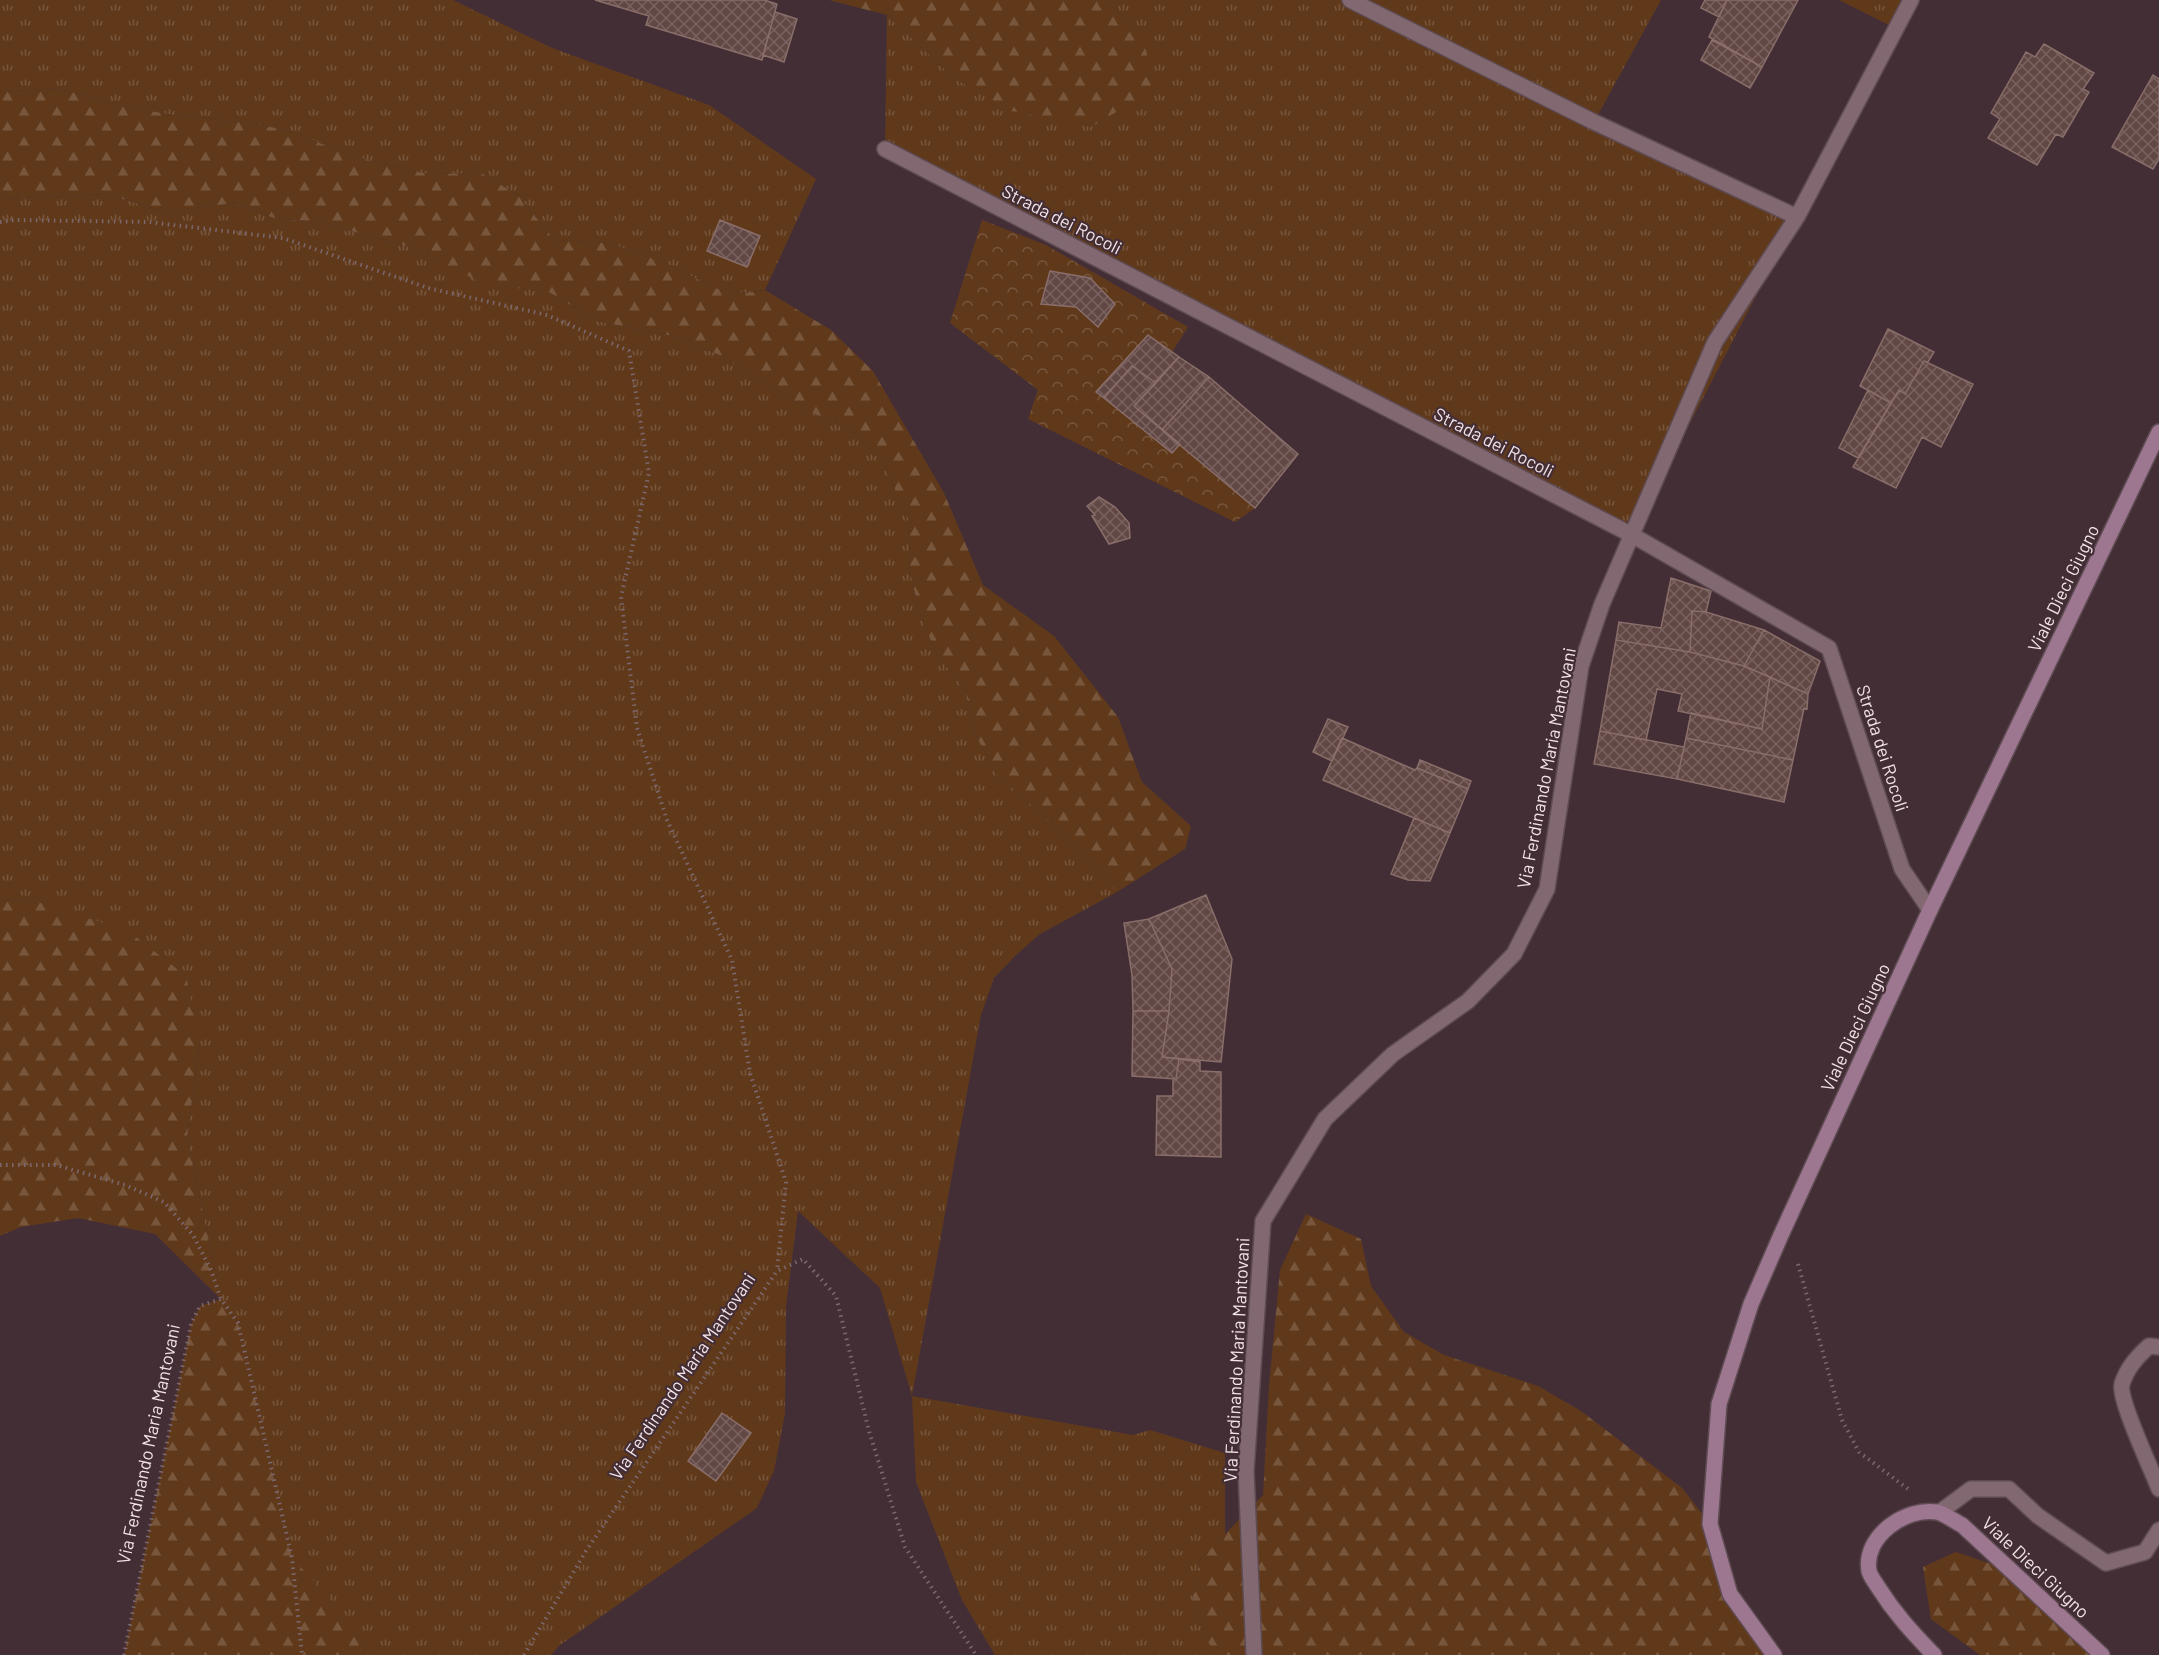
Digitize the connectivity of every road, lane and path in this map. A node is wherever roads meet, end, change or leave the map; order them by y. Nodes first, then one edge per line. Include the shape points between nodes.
1 (1350, 0) edge
2 (1911, 0) edge
3 (885, 149) dead end
4 (1797, 217) junction
5 (0, 222) edge
6 (2159, 432) edge
7 (1632, 536) junction
8 (1930, 910) junction
9 (0, 1165) edge
10 (1786, 1223) junction
11 (777, 1271) junction
12 (221, 1299) junction
13 (2159, 1347) edge
14 (2159, 1489) edge
15 (1940, 1512) junction
16 (2159, 1530) edge
17 (124, 1655) edge
18 (302, 1655) edge
19 (524, 1655) edge
20 (976, 1655) edge
21 (1254, 1655) edge
22 (1774, 1655) edge
23 (1934, 1655) edge
24 (2102, 1655) edge

1 - 4 street via 1594,122
2 - 4 street, Via Ferdinando Maria Mantovani
3 - 7 street, Strada dei Rocoli
4 - 7 street, Via Ferdinando Maria Mantovani via 1715,342
5 - 11 path via 149,222 284,238 428,288 547,315 629,351 649,473 621,597 637,728 667,820 732,960 750,1073 786,1182
6 - 8 main road, Viale Dieci Giugno
7 - 8 street, Strada dei Rocoli via 1829,648 1902,869
7 - 21 street, Via Ferdinando Maria Mantovani via 1602,604 1581,666 1547,889 1514,954 1468,1001 1393,1054 1325,1119 1263,1221 1246,1471
8 - 10 main road, Viale Dieci Giugno
9 - 12 path via 56,1165 125,1185 164,1202 193,1235
10 - 15 path via 1842,1420 1859,1452
10 - 22 main road, Viale Dieci Giugno via 1751,1304 1719,1404 1710,1524 1730,1594
11 - 19 path, Via Ferdinando Maria Mantovani via 586,1551
11 - 20 path, Via Ferdinando Maria Mantovani via 803,1260 836,1296 869,1431 905,1547
12 - 17 path, Via Ferdinando Maria Mantovani via 200,1306 191,1324
12 - 18 path via 238,1323 292,1558
13 - 14 street via 2149,1346 2133,1362 2121,1386
15 - 16 street, Viale Dieci Giugno via 1971,1489 2009,1490 2038,1516 2106,1563 2145,1552
15 - 23 main road via 1919,1511 1899,1518 1883,1532 1871,1551 1869,1572 1895,1613
15 - 24 main road, Viale Dieci Giugno via 1962,1525

